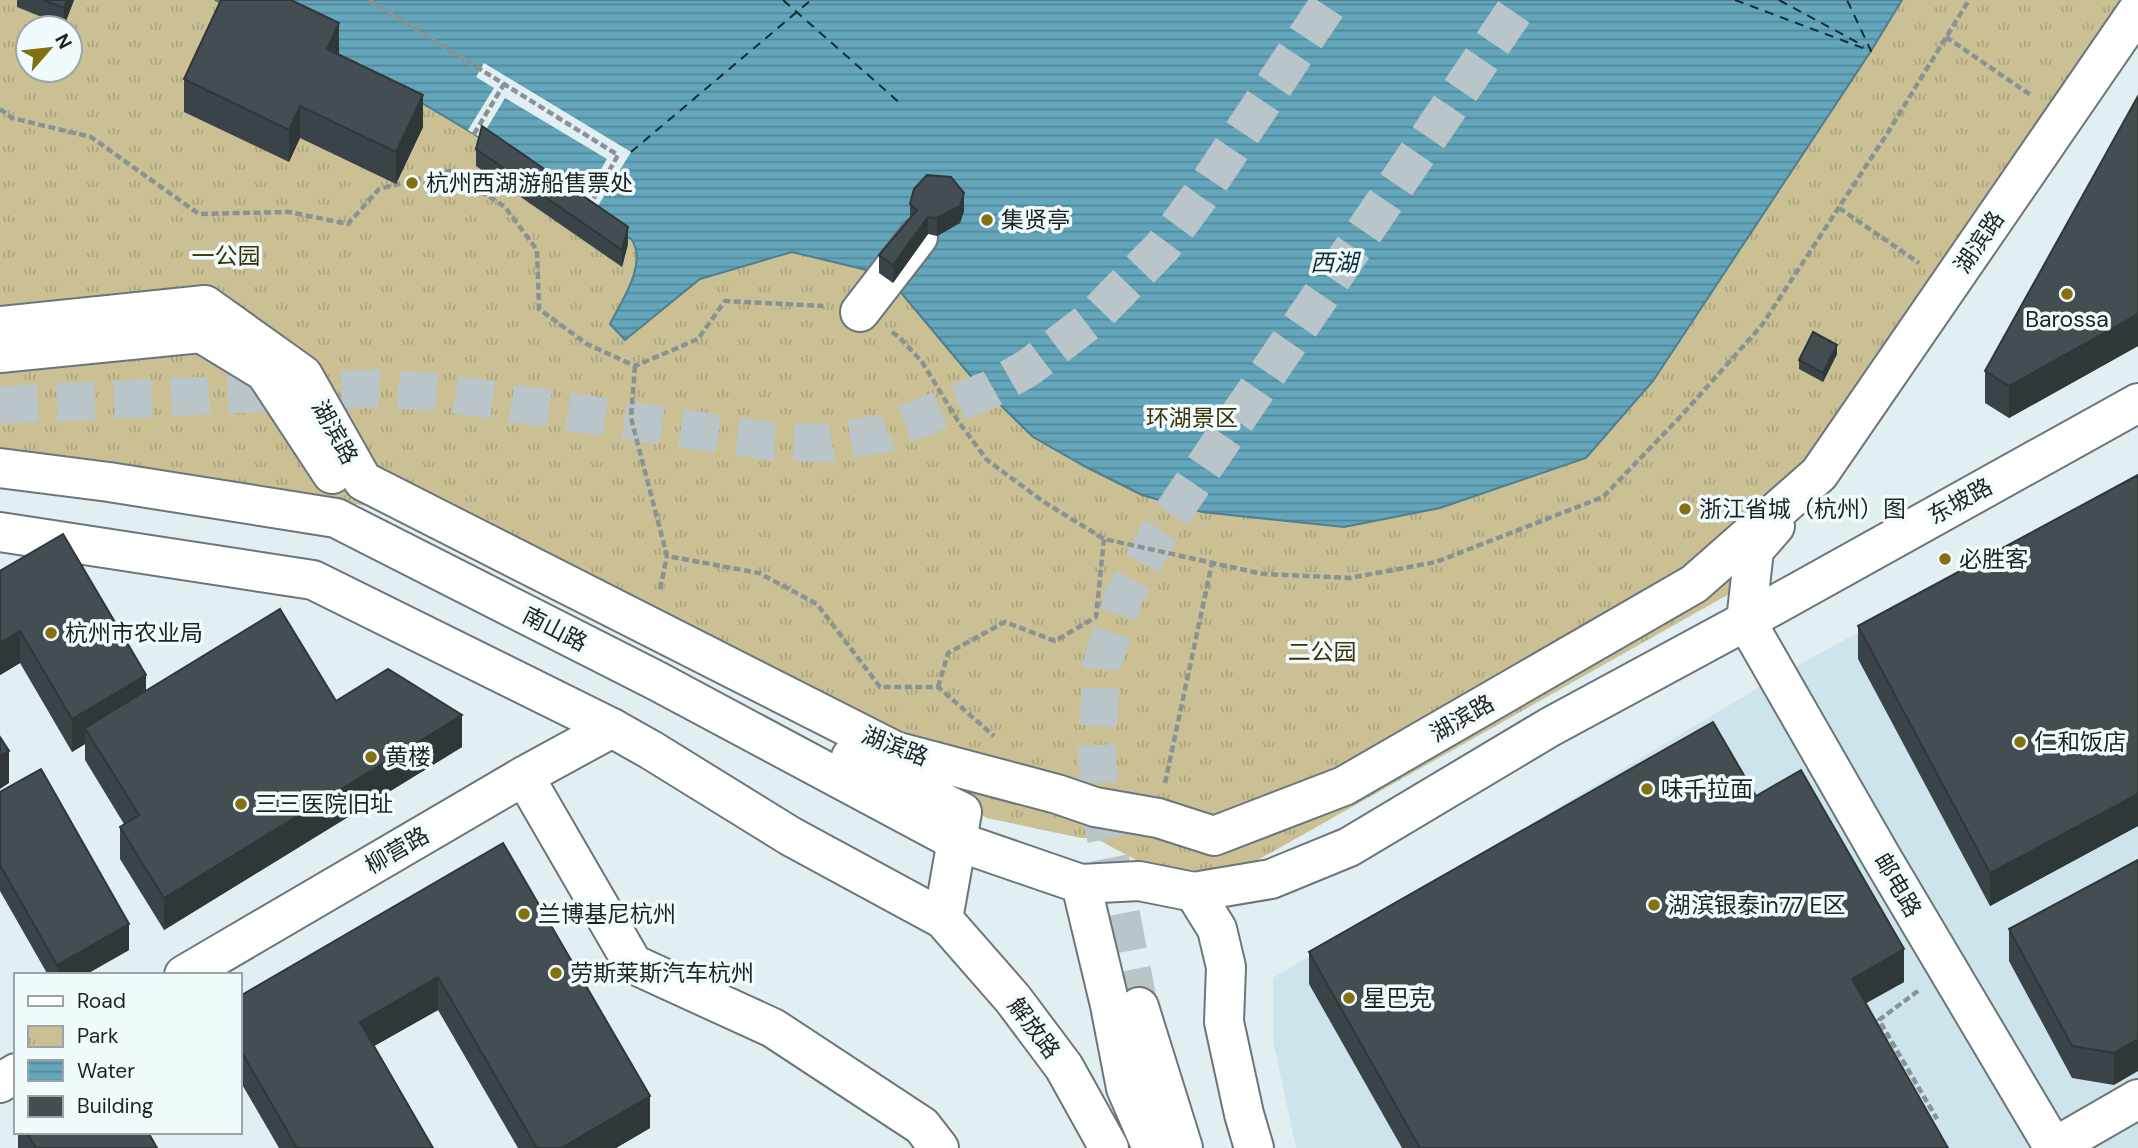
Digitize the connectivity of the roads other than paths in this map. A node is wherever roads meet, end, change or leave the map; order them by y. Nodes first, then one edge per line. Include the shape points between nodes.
1 (2138, 10) edge
2 (937, 214) edge
3 (860, 312) road end
4 (0, 326) edge
5 (0, 353) edge
6 (2138, 403) edge
7 (0, 468) edge
8 (1819, 474) junction
9 (0, 532) edge
10 (1746, 621) junction
11 (612, 728) junction
12 (524, 776) junction
13 (956, 841) junction
14 (1081, 884) junction
15 (1194, 892) junction
16 (943, 919) junction
17 (187, 973) edge
18 (1139, 1007) tunnel mouth
19 (2138, 1098) edge
20 (939, 1148) edge
21 (1110, 1148) edge
22 (1152, 1148) edge
23 (1183, 1148) edge
24 (1254, 1148) edge
25 (2054, 1148) edge

1 - 8 street, 湖滨路
2 - 3 street
4 - 8 street, 湖滨路 via 205,305 303,374 363,481 895,751 1214,836 1344,786 1694,584
5 - 13 street via 201,333 265,372 351,503 462,555 962,812
6 - 10 street, 东坡路
7 - 13 street, 南山路 via 336,518 657,681
8 - 10 street, 湖滨路 via 1754,550
9 - 11 street via 313,580
10 - 15 street via 1550,727 1349,847 1270,879
10 - 25 street, 邮电路
11 - 12 street, 柳营路
11 - 16 street via 790,836
12 - 17 street, 柳营路
12 - 20 street via 633,964 774,1028 922,1126
13 - 14 street, 南山路
13 - 16 street
14 - 15 street via 1139,881
14 - 22 street via 1126,1088
15 - 24 street via 1217,929 1223,954 1224,1022
16 - 21 street, 解放路 via 1013,999 1064,1067
18 - 23 street
19 - 25 street

